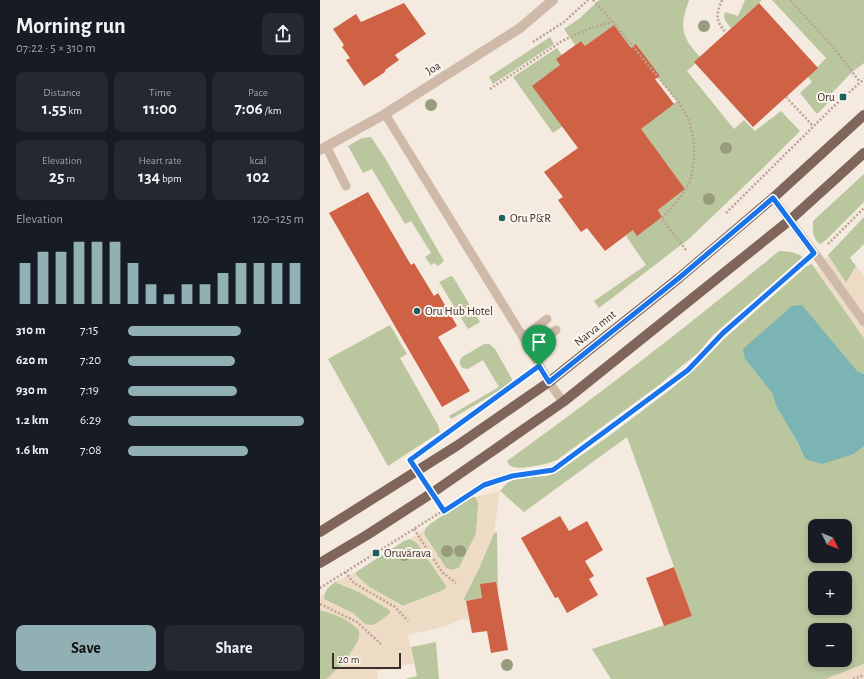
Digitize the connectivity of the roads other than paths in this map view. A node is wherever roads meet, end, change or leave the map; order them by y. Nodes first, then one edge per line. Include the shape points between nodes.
1 (553, 0) edge
2 (385, 114) junction
3 (864, 114) edge
4 (323, 148) edge
5 (864, 153) edge
6 (346, 186) dead end
7 (773, 198) junction
8 (790, 220) junction
9 (863, 318) edge
10 (547, 319) dead end
11 (556, 330) dead end
12 (523, 337) junction
13 (530, 350) junction
14 (549, 382) junction
15 (563, 402) junction
16 (320, 532) edge
17 (320, 563) edge

1 - 2 street, Joa via 520,28
2 - 4 street, Joa
2 - 12 lane
3 - 7 main road, Narva mnt
4 - 6 lane
5 - 8 main road
7 - 8 lane
7 - 14 main road, Narva mnt via 679,278
8 - 9 lane
8 - 15 main road
10 - 12 lane
11 - 13 lane
12 - 13 lane
13 - 14 lane
14 - 15 lane
14 - 16 main road, Narva mnt via 458,445
15 - 17 main road via 432,493

